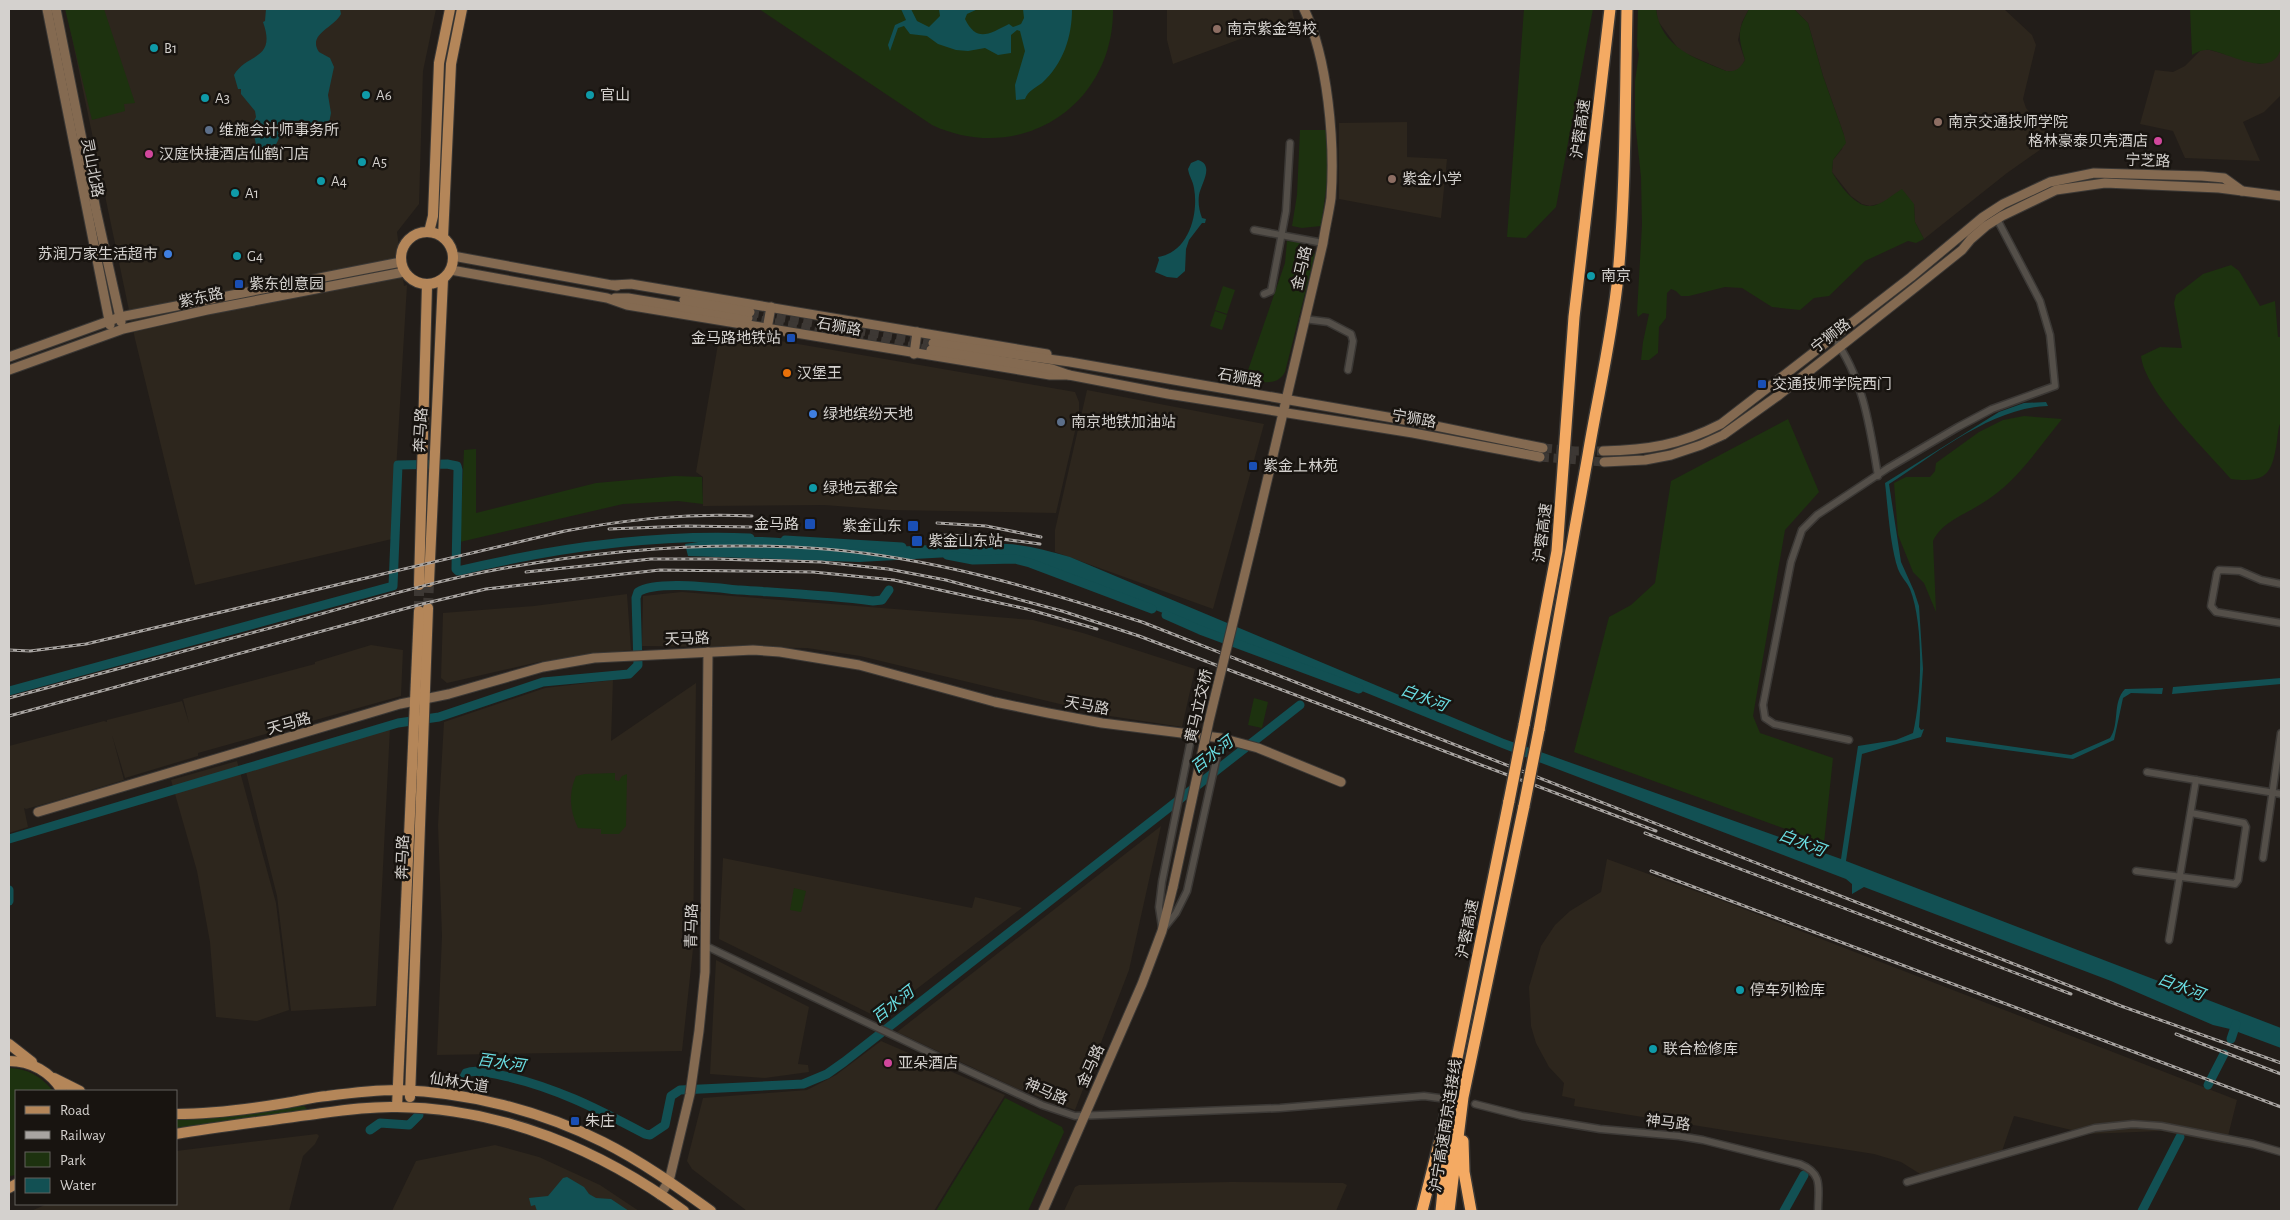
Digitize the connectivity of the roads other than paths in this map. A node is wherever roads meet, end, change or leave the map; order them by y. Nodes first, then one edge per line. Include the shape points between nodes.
1 (47, 9) edge
2 (56, 9) edge
3 (450, 9) edge
4 (462, 9) edge
5 (1304, 9) edge
6 (1610, 9) edge
7 (1627, 9) edge
8 (1290, 143) dead end
9 (2050, 182) joint
10 (2056, 190) joint
11 (2242, 191) junction
12 (2281, 196) edge
13 (1997, 219) junction
14 (1254, 230) dead end
15 (429, 232) junction
16 (1282, 236) junction
17 (443, 237) junction
18 (1322, 243) junction
19 (453, 256) junction
20 (402, 267) junction
21 (451, 270) junction
22 (443, 279) junction
23 (427, 285) junction
24 (613, 285) junction
25 (1264, 294) dead end
26 (607, 298) junction
27 (771, 307) junction
28 (120, 317) junction
29 (1304, 319) junction
30 (109, 321) junction
31 (767, 329) junction
32 (123, 330) junction
33 (917, 332) junction
34 (113, 333) junction
35 (1833, 337) junction
36 (1840, 346) junction
37 (914, 354) junction
38 (9, 357) edge
39 (1070, 362) junction
40 (9, 370) edge
41 (1348, 370) dead end
42 (1068, 375) junction
43 (1286, 400) junction
44 (1283, 411) junction
45 (1543, 448) tunnel mouth
46 (1603, 451) tunnel mouth
47 (1540, 457) tunnel mouth
48 (1604, 462) tunnel mouth
49 (429, 463) junction
50 (1878, 476) junction
51 (1255, 532) joint
52 (424, 583) tunnel mouth
53 (2281, 584) edge
54 (2281, 623) edge
55 (708, 652) junction
56 (424, 699) junction
57 (414, 702) junction
58 (418, 726) junction
59 (2281, 733) edge
60 (1192, 734) junction
61 (1221, 738) junction
62 (1850, 740) dead end
63 (2147, 772) dead end
64 (2196, 780) junction
65 (1341, 782) dead end
66 (2272, 792) junction
67 (2281, 794) edge
68 (38, 812) dead end
69 (2191, 814) junction
70 (2263, 858) dead end
71 (2136, 871) dead end
72 (2180, 877) junction
73 (1174, 887) joint
74 (1162, 931) junction
75 (2169, 940) dead end
76 (706, 946) junction
77 (9, 1044) edge
78 (1474, 1044) junction
79 (1458, 1053) junction
80 (9, 1061) edge
81 (45, 1072) junction
82 (61, 1090) edge
83 (78, 1090) edge
84 (397, 1090) junction
85 (410, 1091) junction
86 (1439, 1098) dead end
87 (1475, 1104) dead end
88 (397, 1106) junction
89 (410, 1107) junction
90 (178, 1114) edge
91 (1084, 1117) junction
92 (178, 1134) edge
93 (2281, 1152) edge
94 (627, 1155) junction
95 (619, 1168) junction
96 (669, 1181) junction
97 (1907, 1182) dead end
98 (660, 1194) junction
99 (684, 1211) edge
100 (711, 1211) edge
101 (1043, 1211) edge
102 (1422, 1211) edge
103 (1441, 1211) edge
104 (1449, 1211) edge
105 (1471, 1211) edge
106 (1818, 1211) edge

1 - 30 main road, 灵山北路
2 - 28 main road, 灵山北路
3 - 15 main road via 439,62
4 - 17 main road via 451,64
5 - 18 main road, 金马路 via 1318,44 1332,160 1330,199
6 - 79 highway, 沪蓉高速, bridge via 1574,308 1558,550
7 - 78 highway, 沪蓉高速, bridge via 1624,198 1606,363 1539,730
8 - 16 street
9 - 11 main road, 宁芝路 via 2094,173 2202,176 2224,178
9 - 35 main road, 宁狮路 via 1983,217
10 - 11 main road, 宁芝路 via 2105,183
10 - 13 main road, 宁狮路
11 - 12 main road, 宁芝路
13 - 36 main road, 宁狮路
13 - 50 street via 2040,301 2050,335 2055,386 1992,409
14 - 16 street
15 - 17 main road
15 - 20 main road via 410,237 401,253
16 - 18 street
16 - 25 street via 1271,291
17 - 19 main road
18 - 29 main road, 金马路
19 - 21 main road
19 - 24 main road, 石狮路
20 - 23 main road via 417,283
20 - 28 main road, 紫东路
20 - 32 main road, 紫东路
21 - 22 main road
21 - 26 main road, 石狮路
22 - 23 main road
22 - 49 main road, 奔马路
23 - 49 main road, 奔马路 via 424,358
24 - 26 main road, 石狮路 via 749,315
24 - 27 main road, 石狮路 via 630,284
26 - 31 main road, 石狮路 via 628,305
27 - 31 main road
27 - 33 main road, 石狮路
28 - 30 main road, 紫东路
28 - 32 main road, 灵山北路
29 - 41 street via 1328,322 1351,334
29 - 43 main road, 金马路
30 - 34 main road, 灵山北路
30 - 38 main road, 紫东路
31 - 37 main road, 石狮路
32 - 34 main road, 紫东路
33 - 37 main road
33 - 39 main road, 石狮路 via 1054,355
34 - 40 main road, 紫东路
35 - 36 street
35 - 46 main road, 宁狮路 via 1740,411 1701,434 1667,446
36 - 48 main road, 宁狮路 via 1723,435 1671,455
36 - 50 street via 1865,401
37 - 42 main road, 石狮路
39 - 42 main road, 石狮路 via 932,346 1052,369
39 - 43 main road, 石狮路
42 - 44 main road, 石狮路
43 - 44 main road, 金马路
43 - 45 main road, 宁狮路
44 - 47 main road, 宁狮路
44 - 51 main road, 金马路
49 - 52 main road, 奔马路
50 - 62 street via 1817,515 1802,530 1791,562 1763,704 1765,718 1774,724
51 - 73 main road, 黄马立交桥, bridge via 1209,721
53 - 54 street via 2240,571 2219,570 2211,606 2216,612
55 - 56 main road, 天马路 via 594,658 542,667
55 - 60 main road, 天马路 via 753,650 836,660 1004,704 1102,723
55 - 76 main road, 青马路
56 - 57 main road, 天马路
56 - 57 main road, 奔马路 via 423,609
56 - 58 main road, 奔马路 via 424,711
57 - 58 main road, 奔马路 via 413,714
57 - 68 main road, 天马路
58 - 84 main road, 奔马路
58 - 85 main road, 奔马路
59 - 66 street
60 - 61 main road, 天马路
60 - 74 street, 金马路 via 1162,882 1159,907
61 - 65 main road, 天马路 via 1258,748
61 - 74 street, 金马路 via 1187,891
63 - 64 street
64 - 66 street
64 - 69 street
66 - 67 street
66 - 70 street
69 - 72 street
69 - 72 street via 2244,824 2243,855 2235,884
71 - 72 street
72 - 75 street
73 - 74 main road, 金马路
74 - 91 main road, 金马路
76 - 91 street, 神马路 via 1042,1104
76 - 96 main road, 青马路 via 700,1031 690,1094
77 - 81 main road
78 - 104 highway, 沪宁高速南京连接线 via 1462,1105
78 - 105 highway via 1463,1147
79 - 102 highway
79 - 103 highway, 沪宁高速南京连接线
80 - 81 main road
81 - 82 main road
81 - 83 main road
84 - 85 main road, 仙林大道
84 - 88 main road, 奔马路
84 - 90 main road, 仙林大道
85 - 89 main road, 奔马路
85 - 94 main road, 仙林大道 via 460,1096 540,1116 573,1128
86 - 91 street, 神马路 via 1424,1096 1280,1108
87 - 106 street, 神马路 via 1522,1116 1600,1129 1702,1140 1800,1164 1817,1175
88 - 89 main road, 仙林大道
88 - 92 main road, 仙林大道 via 347,1109
89 - 95 main road, 仙林大道 via 508,1123 554,1138
91 - 101 main road, 金马路
93 - 97 street via 2170,1128 2132,1124 2095,1128
94 - 95 main road
94 - 96 main road, 仙林大道
95 - 98 main road, 仙林大道
96 - 98 main road, 青马路
96 - 100 main road, 仙林大道
98 - 99 main road, 仙林大道

